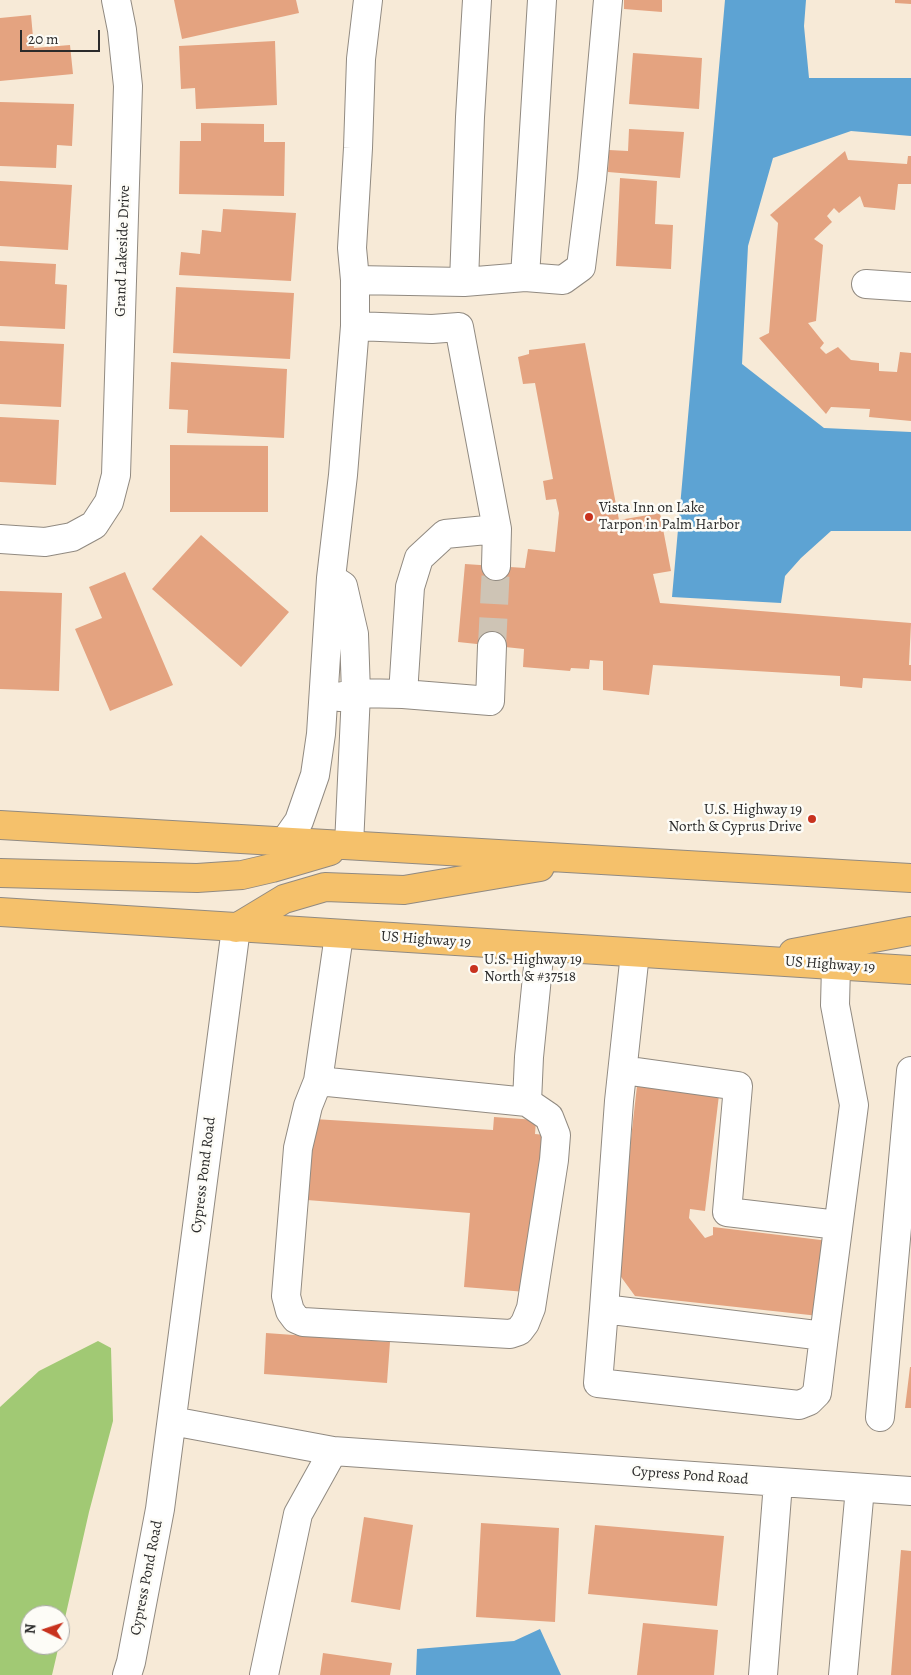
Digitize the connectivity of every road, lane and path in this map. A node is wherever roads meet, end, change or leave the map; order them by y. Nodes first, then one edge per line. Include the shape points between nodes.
1 (116, 0) edge
2 (368, 0) edge
3 (477, 0) edge
4 (542, 0) edge
5 (608, 0) edge
6 (525, 277) junction
7 (355, 280) junction
8 (464, 282) junction
9 (866, 284) dead end
10 (911, 287) edge
11 (354, 326) junction
12 (497, 529) junction
13 (0, 539) edge
14 (496, 566) tunnel mouth
15 (331, 578) junction
16 (492, 646) tunnel mouth
17 (356, 693) junction
18 (403, 694) junction
19 (323, 700) junction
20 (0, 824) edge
21 (285, 841) junction
22 (349, 845) junction
23 (591, 859) junction
24 (0, 872) edge
25 (911, 878) edge
26 (0, 912) edge
27 (236, 928) junction
28 (911, 931) edge
29 (339, 935) junction
30 (540, 947) junction
31 (635, 953) junction
32 (755, 960) junction
33 (836, 966) junction
34 (911, 970) edge
35 (622, 1070) junction
36 (318, 1081) junction
37 (910, 1081) edge
38 (527, 1102) junction
39 (838, 1225) junction
40 (604, 1309) junction
41 (824, 1336) junction
42 (880, 1416) dead end
43 (172, 1421) junction
44 (333, 1451) junction
45 (778, 1483) junction
46 (860, 1488) junction
47 (911, 1491) edge
48 (127, 1675) edge
49 (264, 1675) edge
50 (763, 1675) edge
51 (843, 1675) edge

1 - 13 street, Grand Lakeside Drive via 128,86 116,475 109,502 94,525 72,537 45,542
2 - 7 street via 361,59 352,248
3 - 8 street
4 - 6 street
5 - 6 street via 581,267 563,280
6 - 8 street
7 - 8 street
7 - 11 street
9 - 10 street
11 - 12 street via 459,327
11 - 15 street via 343,475
12 - 14 street
12 - 18 street via 445,534 419,558 410,587
15 - 17 street via 343,586 354,634
15 - 19 street
16 - 18 street via 490,701
17 - 18 street
17 - 19 street
17 - 22 street
19 - 21 street via 315,775 299,820
20 - 21 highway
21 - 22 highway
22 - 23 highway
22 - 24 highway via 242,875 197,878
23 - 25 highway
23 - 27 highway via 404,890 324,887 284,899
26 - 27 highway, US Highway 19
27 - 29 highway, US Highway 19
27 - 43 street, Cypress Pond Road
28 - 32 highway
29 - 30 highway, US Highway 19
29 - 36 street
30 - 31 highway, US Highway 19
30 - 38 street
31 - 32 highway, US Highway 19
31 - 35 street
32 - 33 highway, US Highway 19
33 - 34 highway, US Highway 19
33 - 39 street via 835,1005 854,1105
35 - 39 street via 738,1086 727,1212
35 - 40 street
36 - 38 street
36 - 38 street via 298,1148 286,1296 290,1312 303,1322 510,1334 519,1331 531,1308 556,1135 549,1117
37 - 42 street
39 - 41 street
40 - 41 street
40 - 41 street via 598,1383 800,1405 817,1393
43 - 44 street, Cypress Pond Road
43 - 48 street, Cypress Pond Road via 160,1509
44 - 45 street, Cypress Pond Road
44 - 49 street via 298,1514
45 - 46 street, Cypress Pond Road
45 - 50 street
46 - 47 street, Cypress Pond Road
46 - 51 street

